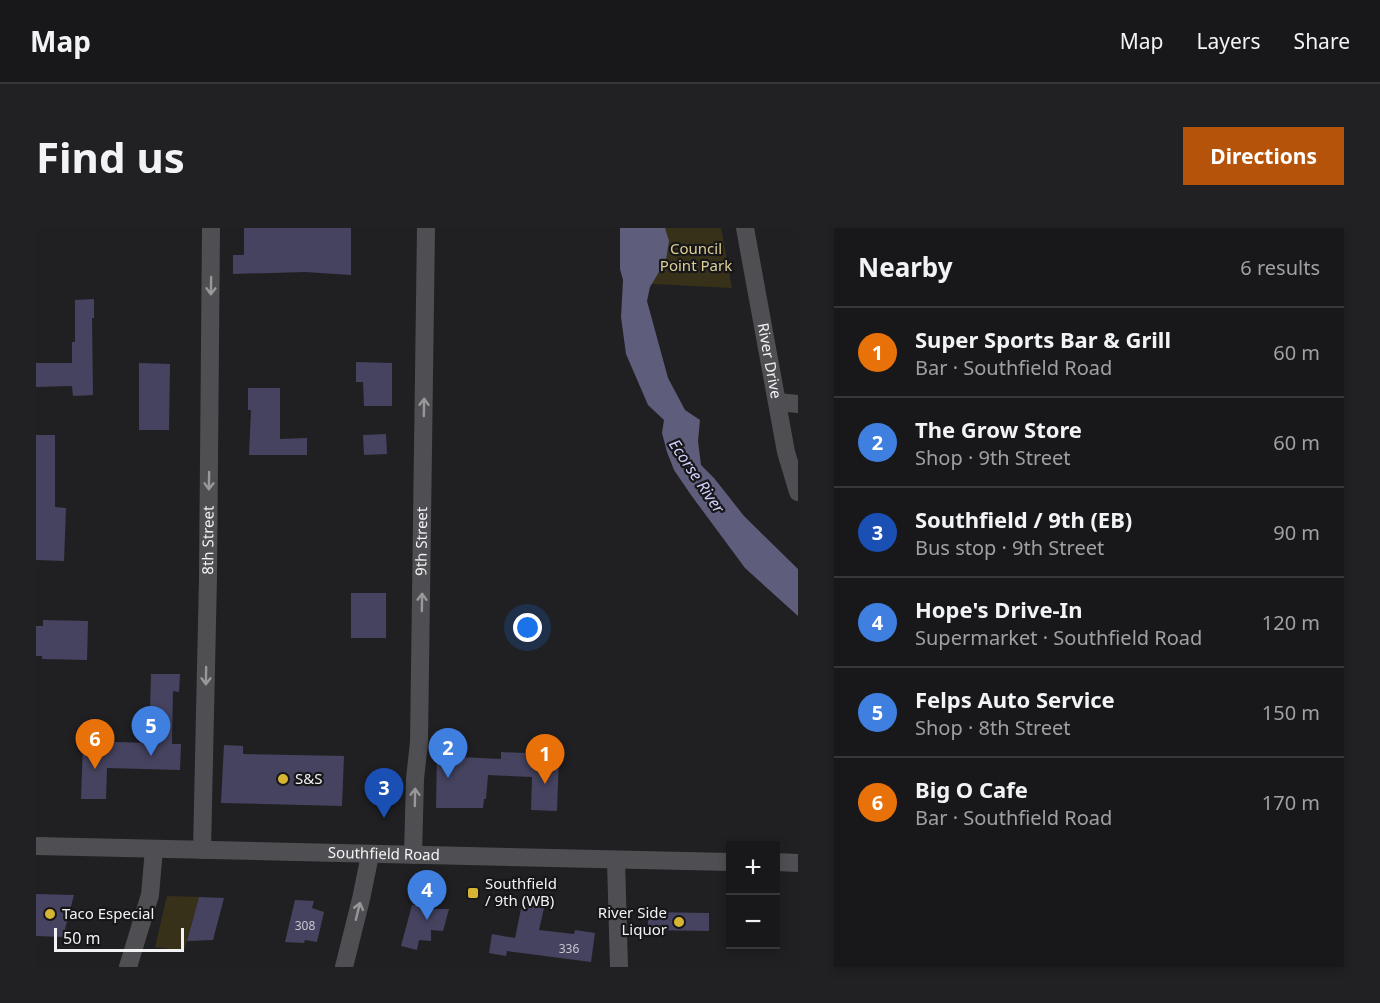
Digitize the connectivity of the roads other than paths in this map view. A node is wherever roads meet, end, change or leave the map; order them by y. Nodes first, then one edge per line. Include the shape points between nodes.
1 (211, 228) edge
2 (426, 228) edge
3 (745, 228) edge
4 (778, 402) junction
5 (798, 404) edge
6 (798, 492) edge
7 (36, 846) edge
8 (154, 849) junction
9 (202, 850) junction
10 (370, 855) junction
11 (413, 855) junction
12 (616, 861) junction
13 (726, 862) edge
14 (780, 862) edge
15 (798, 863) edge
16 (616, 962) edge
17 (128, 967) edge
18 (344, 967) edge

1 -> 9 street, 8th Street
11 -> 2 street, 9th Street via 419,742
3 - 4 street, River Drive
4 - 5 street
4 - 6 street, River Drive via 786,452
7 - 8 street, Southfield Road
8 - 9 street, Southfield Road
8 - 17 street via 150,895
9 - 10 street, Southfield Road
10 - 11 street, Southfield Road
18 -> 10 street
11 - 12 street, Southfield Road
12 - 13 street, Southfield Road
12 - 16 street
14 - 15 street

